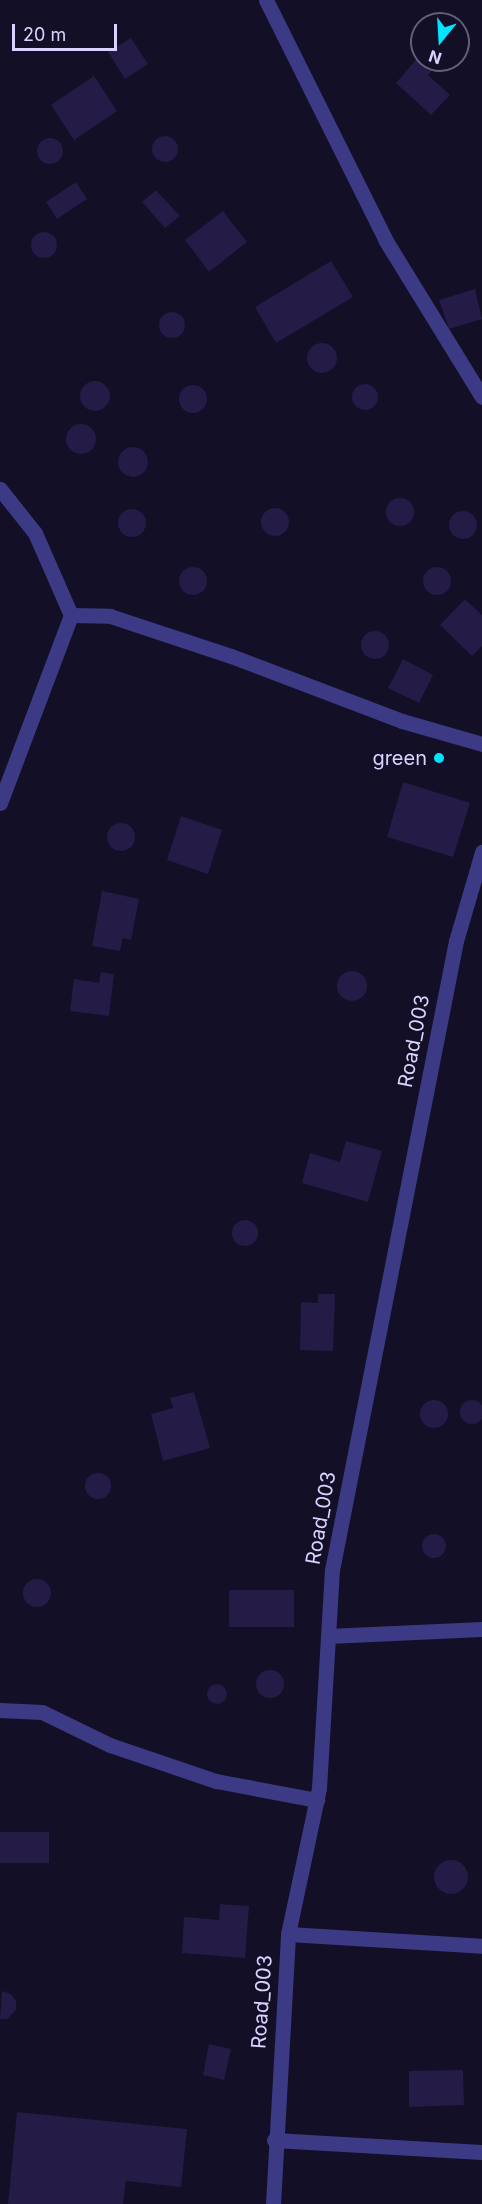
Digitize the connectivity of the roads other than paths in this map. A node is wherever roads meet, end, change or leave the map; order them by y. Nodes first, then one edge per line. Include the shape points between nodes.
1 (266, 0) edge
2 (482, 397) edge
3 (0, 489) edge
4 (71, 615) junction
5 (482, 744) edge
6 (0, 803) edge
7 (482, 852) edge
8 (482, 1629) edge
9 (328, 1636) junction
10 (0, 1710) edge
11 (317, 1800) junction
12 (288, 1934) junction
13 (482, 1946) edge
14 (274, 2140) junction
15 (482, 2152) edge
16 (272, 2203) edge

1 - 2 street via 386,241
3 - 4 street via 36,533
4 - 5 street via 110,616 231,656 402,721
4 - 6 street
7 - 9 street, Road_003 via 456,941 373,1351 332,1570
8 - 9 street
9 - 11 street, Road_003
10 - 11 street via 42,1712 110,1745 216,1781
11 - 12 street, Road_003
12 - 13 street
12 - 14 street, Road_003
14 - 15 street
14 - 16 street, Road_003

